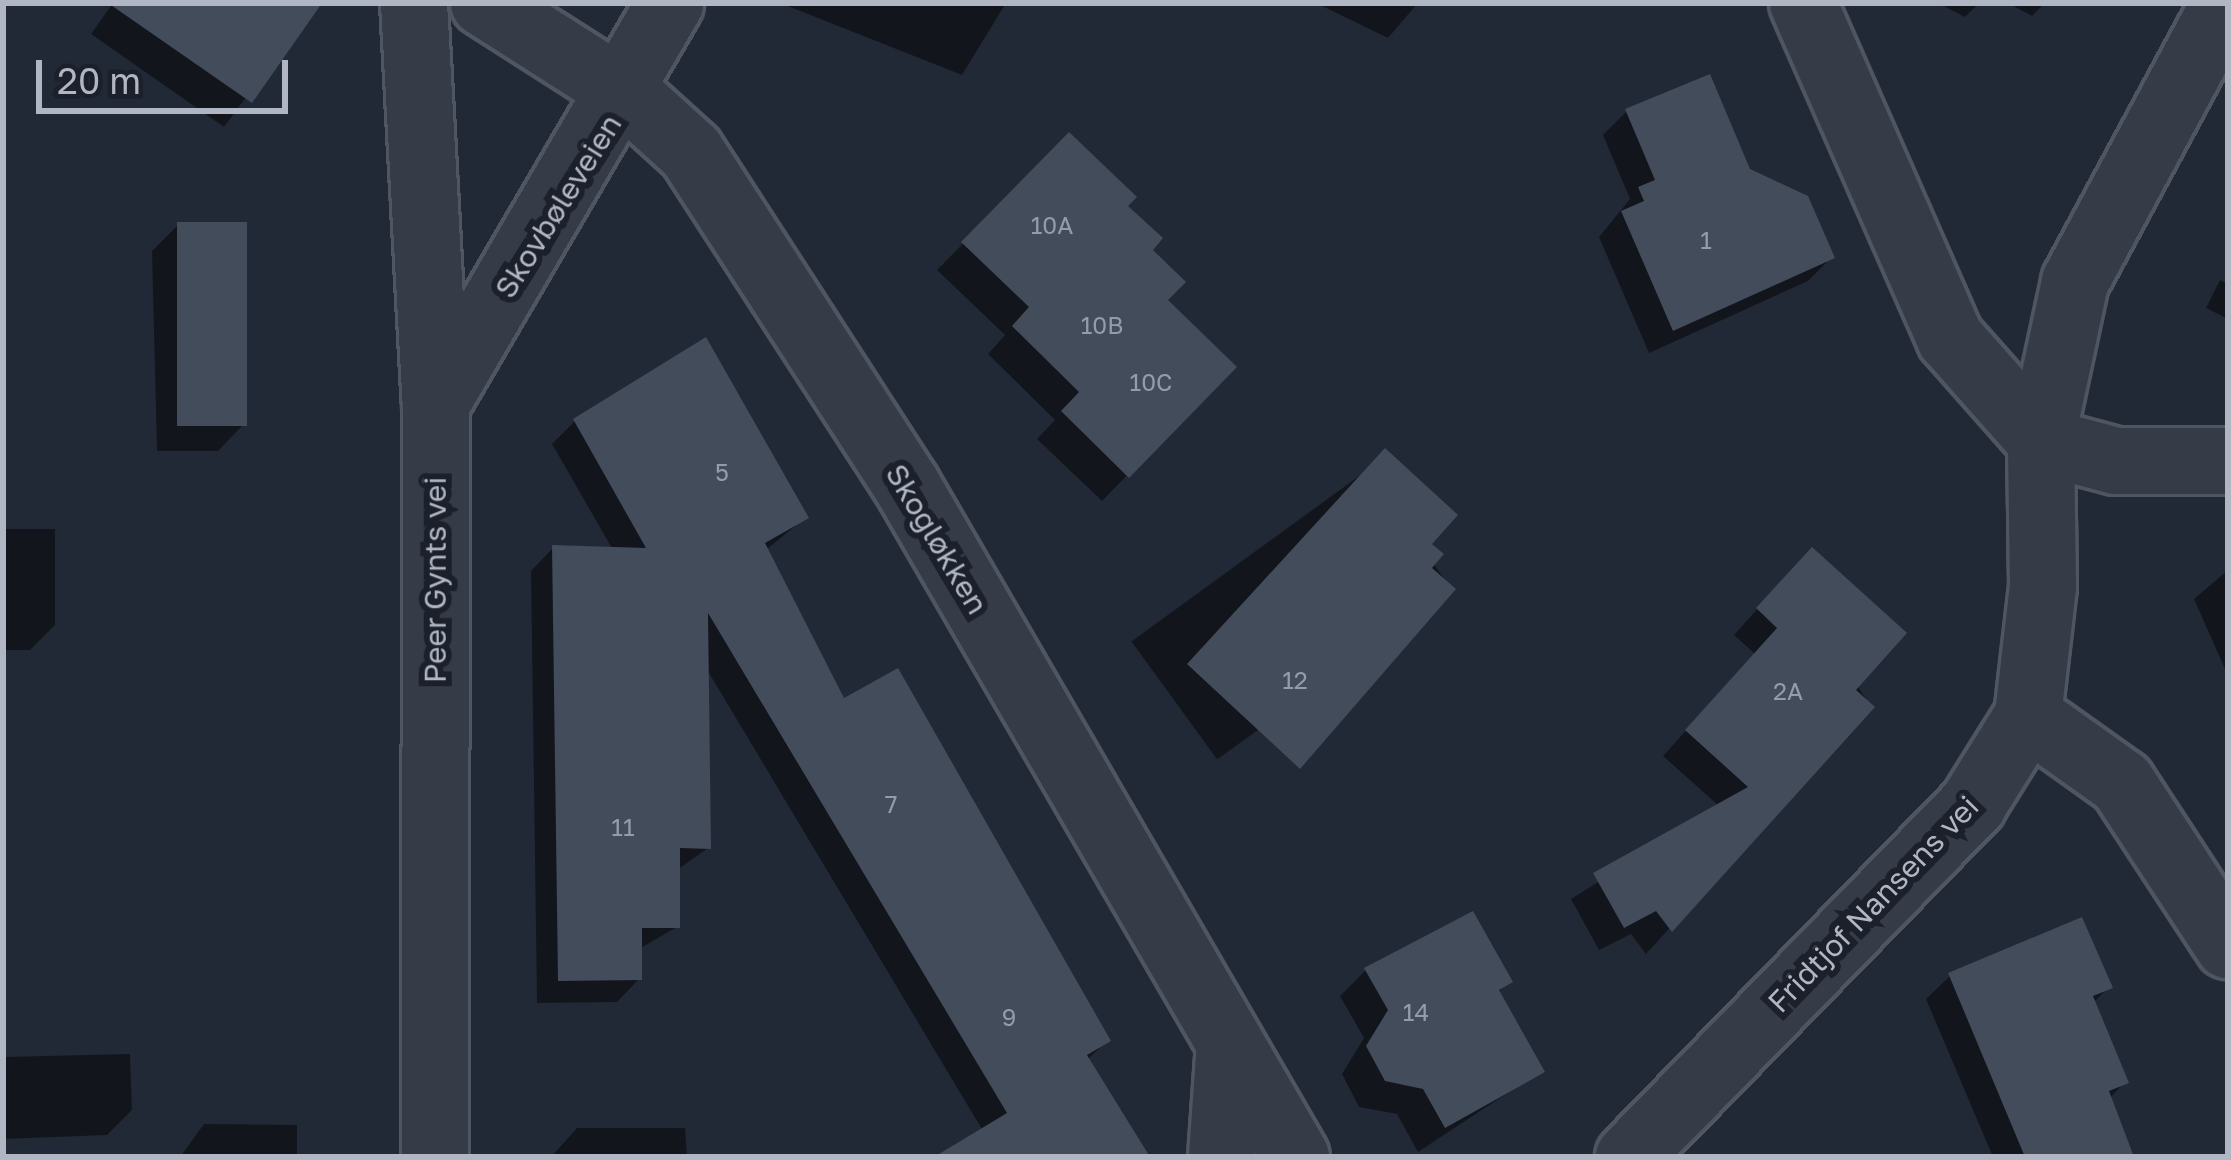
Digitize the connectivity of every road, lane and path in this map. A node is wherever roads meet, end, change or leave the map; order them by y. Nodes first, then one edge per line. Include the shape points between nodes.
1 (414, 3) edge
2 (484, 3) edge
3 (670, 3) edge
4 (1803, 3) edge
5 (2225, 3) edge
6 (627, 94) junction
7 (436, 404) junction
8 (2041, 442) junction
9 (2228, 461) edge
10 (2028, 716) junction
11 (2228, 945) edge
12 (1230, 1042) junction
13 (434, 1157) edge
14 (1222, 1157) edge
15 (1296, 1157) edge
16 (1629, 1157) edge

1 - 7 street, Peer Gynts vei
2 - 6 street, Skogløkken
3 - 6 street, Skovbøleveien
4 - 8 street via 1950,338
5 - 8 street, Fridtjof Nansens vei via 2075,282
6 - 7 street, Skovbøleveien
6 - 12 street, Skogløkken via 691,152 906,484
7 - 13 street, Peer Gynts vei
8 - 9 street via 2116,461
8 - 10 street, Fridtjof Nansens vei via 2043,586
10 - 11 street via 2122,783
10 - 16 street, Fridtjof Nansens vei via 1973,803
12 - 14 street
12 - 15 street, Skogløkken

